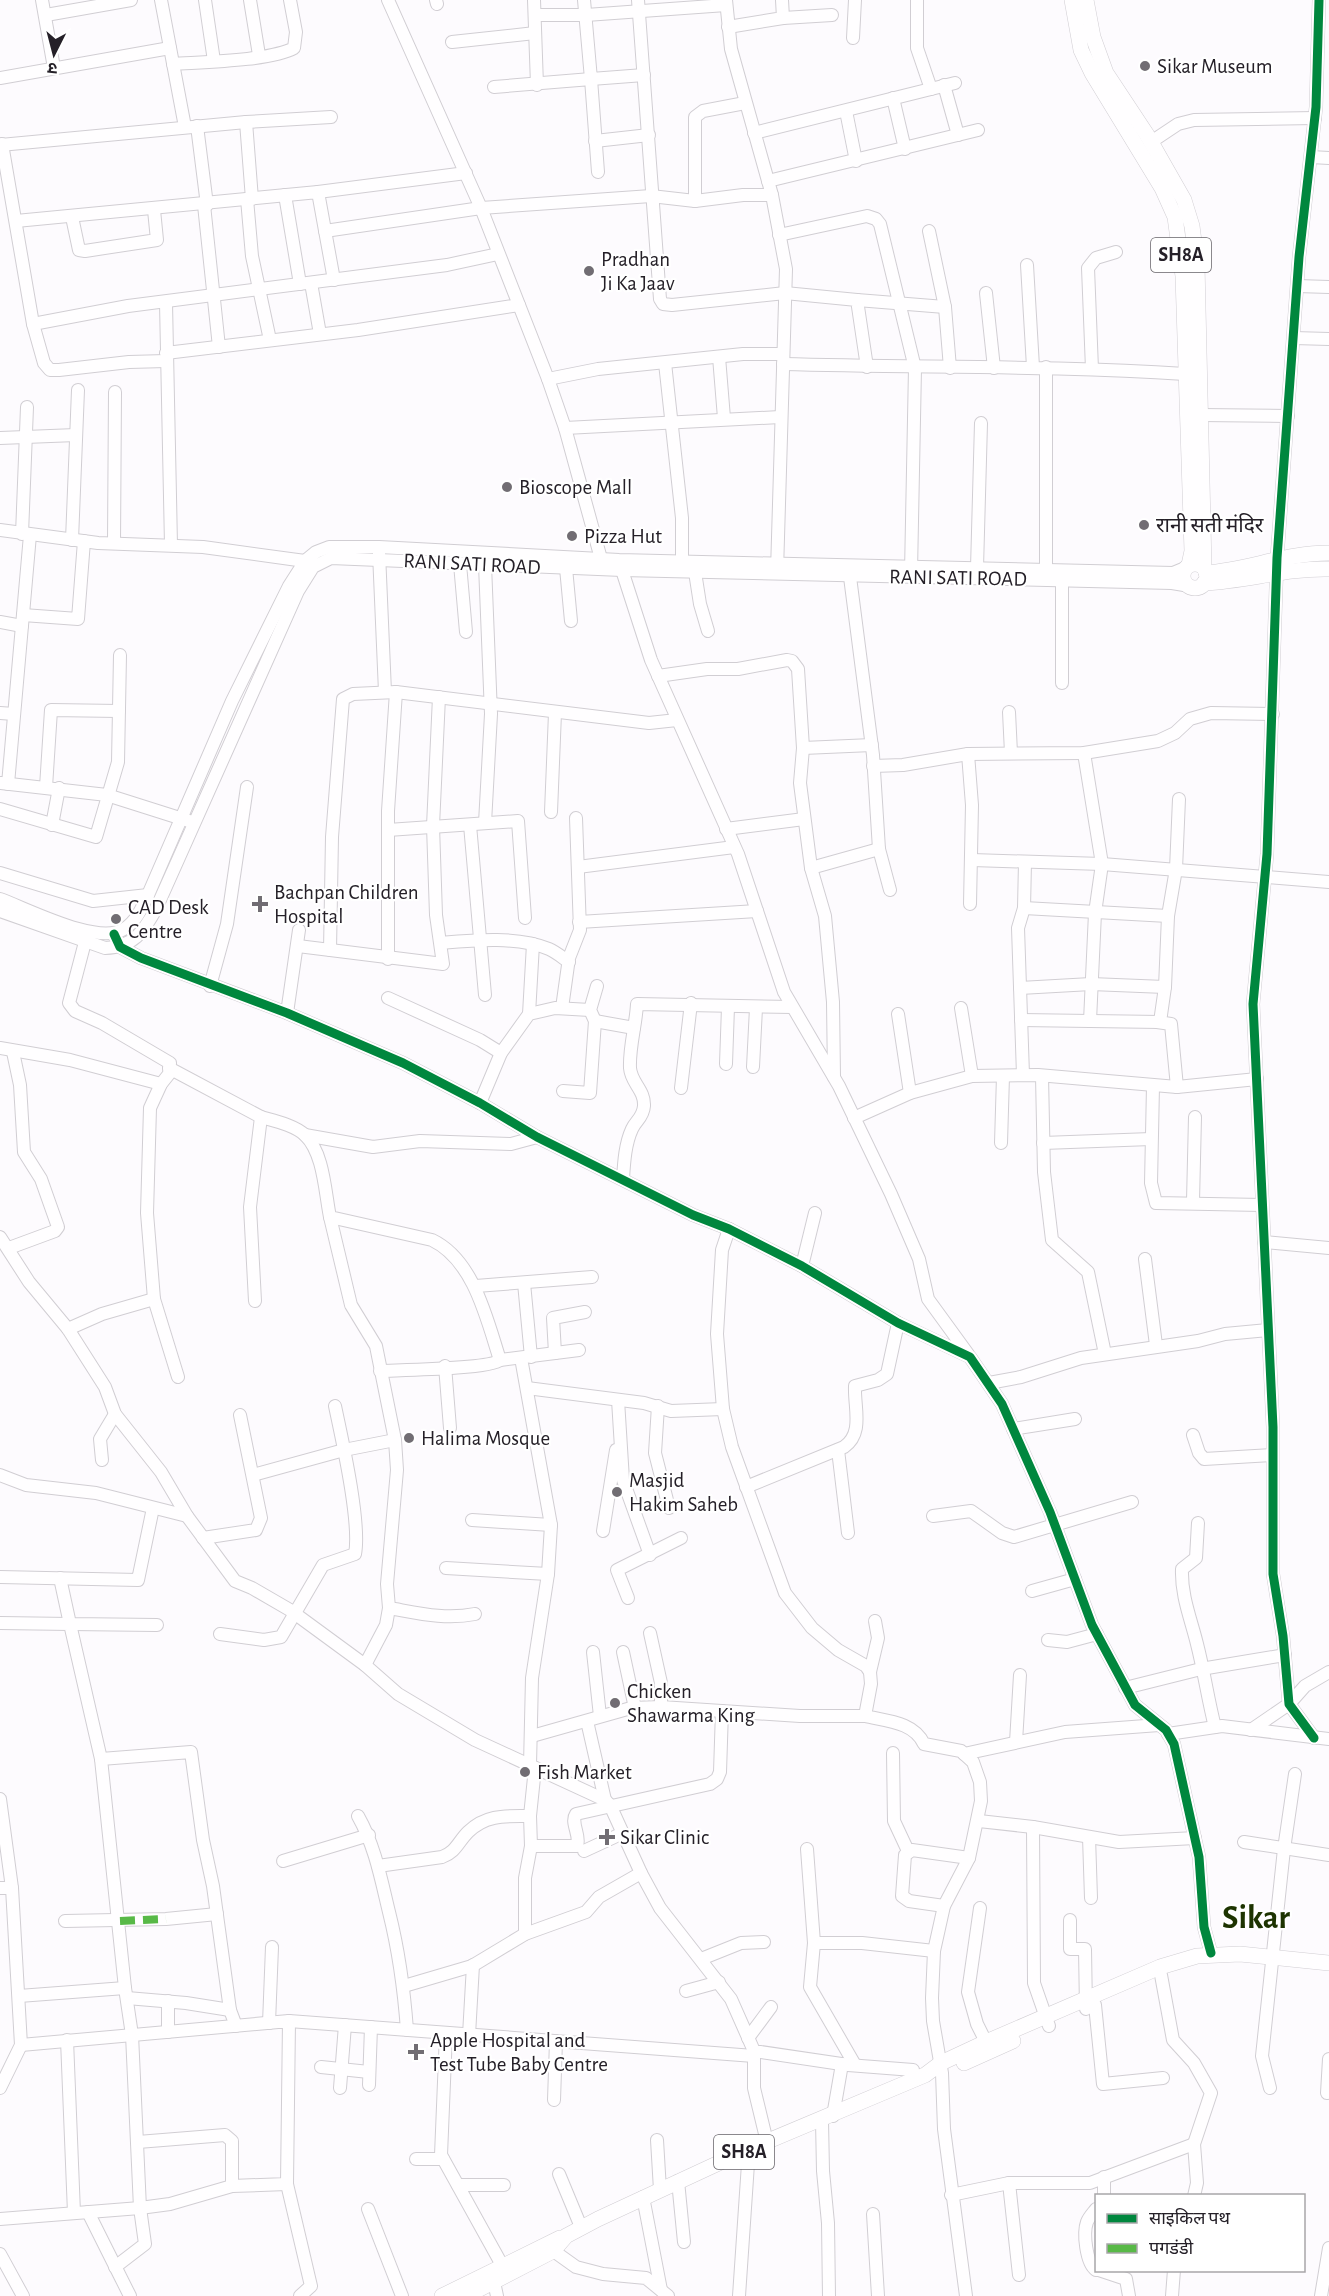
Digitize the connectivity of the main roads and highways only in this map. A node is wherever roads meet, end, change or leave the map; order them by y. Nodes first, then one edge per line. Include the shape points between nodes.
1 (1071, 0) edge
2 (1086, 0) edge
3 (1329, 553) edge
4 (1278, 565) junction
5 (1329, 569) edge
6 (1197, 574) junction
7 (1184, 1960) junction
8 (1329, 1963) edge
9 (1089, 2005) junction
10 (549, 2247) junction
11 (496, 2289) edge
12 (442, 2296) edge
13 (466, 2296) edge

1 - 6 main road, SH8A via 1081,50 1092,73 1162,188 1175,217 1183,276 1192,536
2 - 6 main road, SH8A via 1098,58 1180,192 1192,226 1197,265 1200,415
3 - 4 main road via 1304,553
4 - 5 main road
4 - 6 main road via 1232,581
7 - 8 main road, SH8A via 1211,1953
7 - 9 main road, SH8A via 1161,1975
7 - 9 main road, SH8A via 1160,1967
9 - 10 main road, SH8A via 942,2068 919,2073 827,2118 749,2149 581,2227
10 - 11 main road, SH8A
10 - 12 main road, SH8A via 502,2265
11 - 13 main road, SH8A

